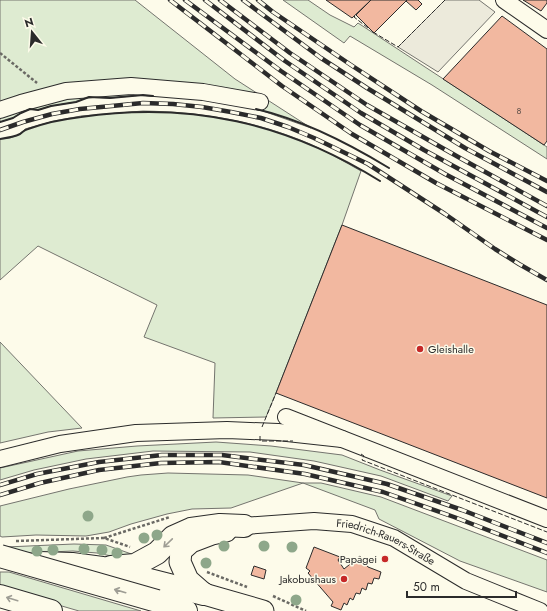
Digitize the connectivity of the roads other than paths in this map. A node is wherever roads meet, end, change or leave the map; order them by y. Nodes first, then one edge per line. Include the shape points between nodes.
1 (504, 0) edge
2 (547, 30) edge
3 (260, 102) dead end
4 (0, 110) edge
5 (286, 417) dead end
6 (342, 439) junction
7 (0, 459) edge
8 (547, 519) edge
9 (244, 526) junction
10 (0, 556) edge
11 (0, 567) edge
12 (102, 568) junction
13 (204, 594) junction
14 (0, 596) edge
15 (51, 611) edge
16 (186, 611) edge
17 (264, 611) edge
18 (540, 611) edge

1 - 2 street
3 - 4 street via 202,92 131,86 66,91
5 - 6 street
6 - 7 street via 227,430 136,433 60,444
6 - 8 street
9 -> 12 highway via 220,525 192,529 173,537 154,555 135,565
9 - 13 main road via 191,542 181,551 180,562 188,580
9 - 18 street, Friedrich-Rauers-Straße via 314,521 352,524 394,538 466,581
16 -> 10 highway, bridge
11 - 12 highway via 40,563
12 - 13 highway
13 - 17 main road
15 -> 14 highway

